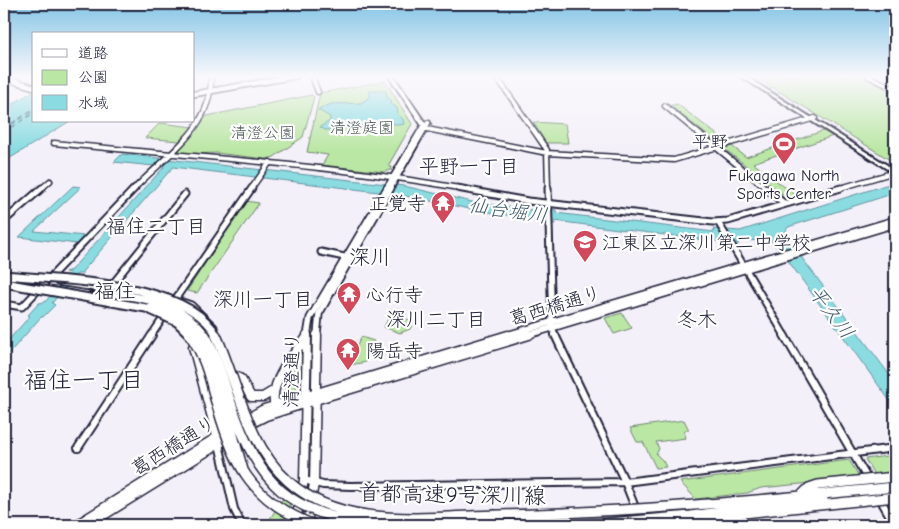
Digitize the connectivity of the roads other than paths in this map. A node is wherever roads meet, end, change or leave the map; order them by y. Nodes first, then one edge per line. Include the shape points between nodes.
1 (209, 101) edge
2 (408, 101) edge
3 (413, 101) edge
4 (512, 101) edge
5 (784, 101) edge
6 (786, 101) edge
7 (665, 106) dead end
8 (813, 118) junction
9 (424, 128) junction
10 (54, 144) dead end
11 (719, 148) junction
12 (547, 153) junction
13 (170, 156) junction
14 (270, 162) junction
15 (895, 168) edge
16 (895, 172) edge
17 (395, 176) junction
18 (50, 181) dead end
19 (184, 194) dead end
20 (785, 204) junction
21 (549, 206) junction
22 (895, 220) edge
23 (4, 221) edge
24 (718, 222) junction
25 (895, 224) edge
26 (800, 251) junction
27 (320, 252) dead end
28 (348, 258) junction
29 (745, 267) junction
30 (4, 274) edge
31 (47, 281) junction
32 (4, 285) edge
33 (87, 286) joint
34 (40, 288) junction
35 (113, 293) junction
36 (80, 295) junction
37 (177, 298) junction
38 (4, 304) edge
39 (164, 317) junction
40 (552, 326) junction
41 (307, 337) junction
42 (230, 366) junction
43 (233, 375) junction
44 (273, 391) junction
45 (316, 396) junction
46 (307, 399) junction
47 (279, 404) junction
48 (248, 417) junction
49 (226, 431) junction
50 (218, 441) junction
51 (78, 448) dead end
52 (895, 448) edge
53 (852, 454) junction
54 (245, 477) junction
55 (895, 477) edge
56 (304, 480) junction
57 (625, 482) junction
58 (314, 484) junction
59 (895, 488) edge
60 (801, 496) junction
61 (895, 497) edge
62 (497, 515) junction
63 (691, 516) junction
64 (895, 524) edge
65 (76, 525) edge
66 (88, 525) edge
67 (242, 525) edge
68 (295, 525) edge
69 (306, 525) edge
70 (314, 525) edge
71 (587, 525) edge
72 (642, 525) edge

1 - 13 street via 207,113
2 - 9 main road
3 - 9 main road via 427,121
4 - 12 street
5 - 8 main road
6 - 8 main road
7 - 11 street
8 - 11 street
8 - 15 main road
8 - 16 main road
9 - 12 street
9 - 17 main road, 清澄通り
10 - 13 street
11 - 12 street via 674,160
11 - 20 street
12 - 21 street
13 - 14 street via 218,156
13 - 31 street
14 - 17 street
14 - 37 street
16 - 20 street
17 - 21 street
17 - 28 main road, 清澄通り
18 - 23 street
19 - 35 street
20 - 24 street
21 - 24 street
21 - 40 street
22 - 26 main road, 葛西橋通り
24 - 29 street
25 - 26 main road, 葛西橋通り
26 - 29 main road, 葛西橋通り
27 - 28 street
28 - 41 main road, 清澄通り via 310,318
28 - 45 main road, 清澄通り via 317,319
29 - 40 main road, 葛西橋通り
29 - 53 street
30 - 31 main road
30 - 62 highway, 首都高速9号深川線, bridge via 150,294 193,309 216,334 266,456 286,479 314,499 367,515
31 - 33 main road, bridge
31 - 34 street
32 - 34 main road
32 - 54 highway, bridge via 128,305 178,322 201,352 229,445
33 - 35 highway
34 - 36 main road, bridge
34 - 38 street via 22,308
35 - 36 highway
35 - 37 main road
35 - 54 highway, bridge via 171,312 187,321 196,331 211,359
35 - 62 highway, bridge via 170,306 197,324 215,356 236,421 250,452 273,484 293,501 321,515 362,524 473,524
36 - 39 main road
37 - 39 street
37 - 42 main road via 193,305 207,318 221,339
39 - 50 main road via 184,332 195,350
39 - 51 street
40 - 45 main road, 葛西橋通り
40 - 57 street
41 - 44 main road
41 - 46 main road, 清澄通り
42 - 43 main road
42 - 49 main road via 222,391 228,424
43 - 44 main road via 241,379 251,397 263,397
43 - 48 main road
44 - 47 main road via 272,400
45 - 46 main road, 葛西橋通り
45 - 58 main road, 清澄通り
46 - 47 main road, 葛西橋通り
46 - 50 main road, 葛西橋通り
46 - 56 main road, 清澄通り
47 - 48 main road, 葛西橋通り
48 - 49 main road, 葛西橋通り
49 - 50 main road, 葛西橋通り
50 - 65 main road, 葛西橋通り
50 - 66 main road, 葛西橋通り
50 - 67 street via 234,508
52 - 53 street
53 - 57 street
53 - 64 street
54 - 70 highway, bridge via 276,508
55 - 60 highway, bridge via 818,485
56 - 58 street
56 - 68 main road, 清澄通り
57 - 58 street
57 - 72 street
58 - 69 main road, 清澄通り
59 - 60 highway, 首都高速9号深川線, bridge
59 - 63 highway, 首都高速9号深川線, bridge
60 - 62 highway, 首都高速9号深川線, bridge via 584,514
61 - 63 highway, bridge via 714,518
63 - 71 highway, 首都高速9号深川線, bridge

